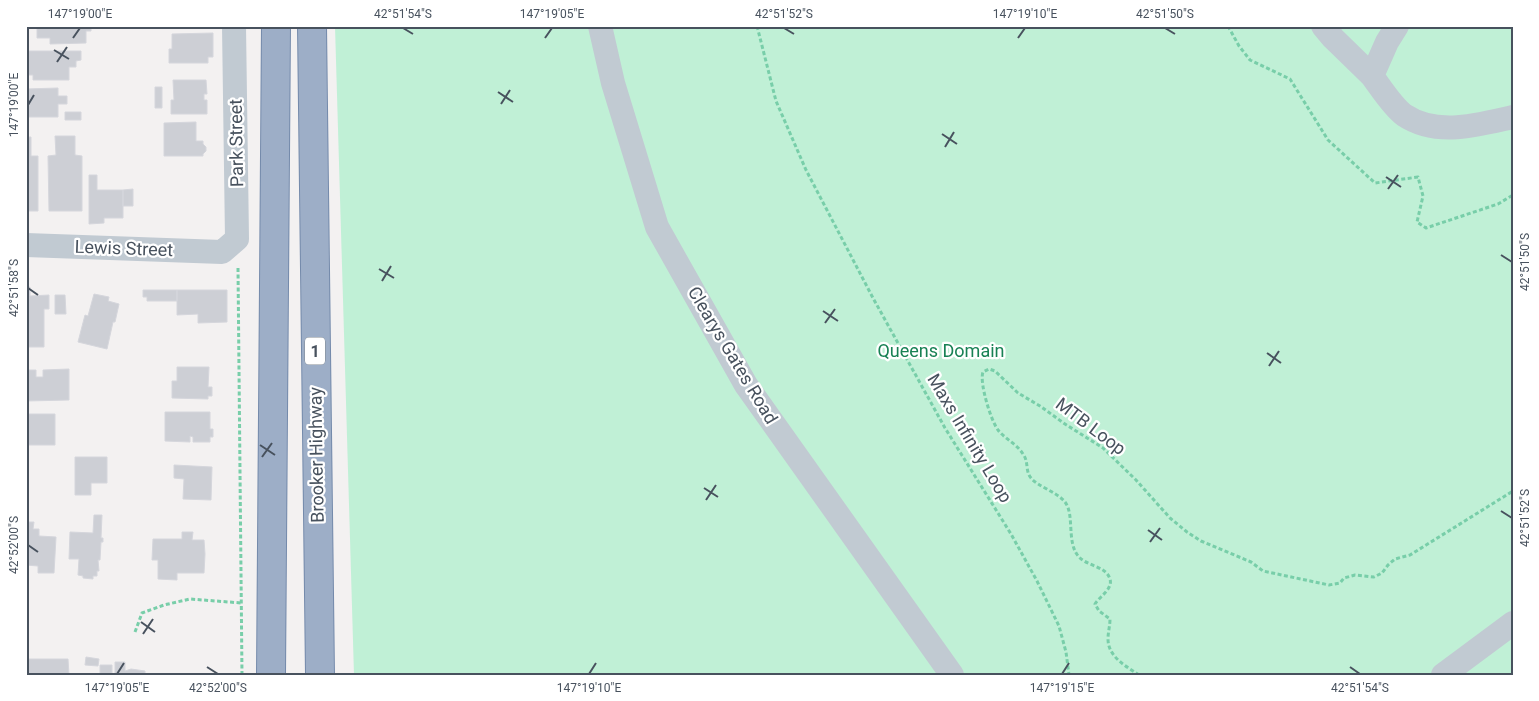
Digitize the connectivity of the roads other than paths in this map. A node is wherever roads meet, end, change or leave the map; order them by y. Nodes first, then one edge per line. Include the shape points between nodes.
1 (234, 26) edge
2 (276, 26) edge
3 (312, 26) edge
4 (600, 26) edge
5 (1323, 26) edge
6 (1397, 26) edge
7 (1372, 76) junction
8 (1513, 118) edge
9 (26, 245) edge
10 (230, 246) joint
11 (1513, 623) edge
12 (271, 675) edge
13 (320, 675) edge
14 (952, 675) edge
15 (1443, 675) edge

1 - 10 street, Park Street
2 - 12 highway
3 - 13 highway, Brooker Highway / 1
4 - 14 street, Clearys Gates Road via 613,83 657,226 746,385
5 - 7 street
6 - 7 street
7 - 8 street via 1404,114 1423,124 1441,128 1464,127
9 - 10 street, Lewis Street
11 - 15 street

